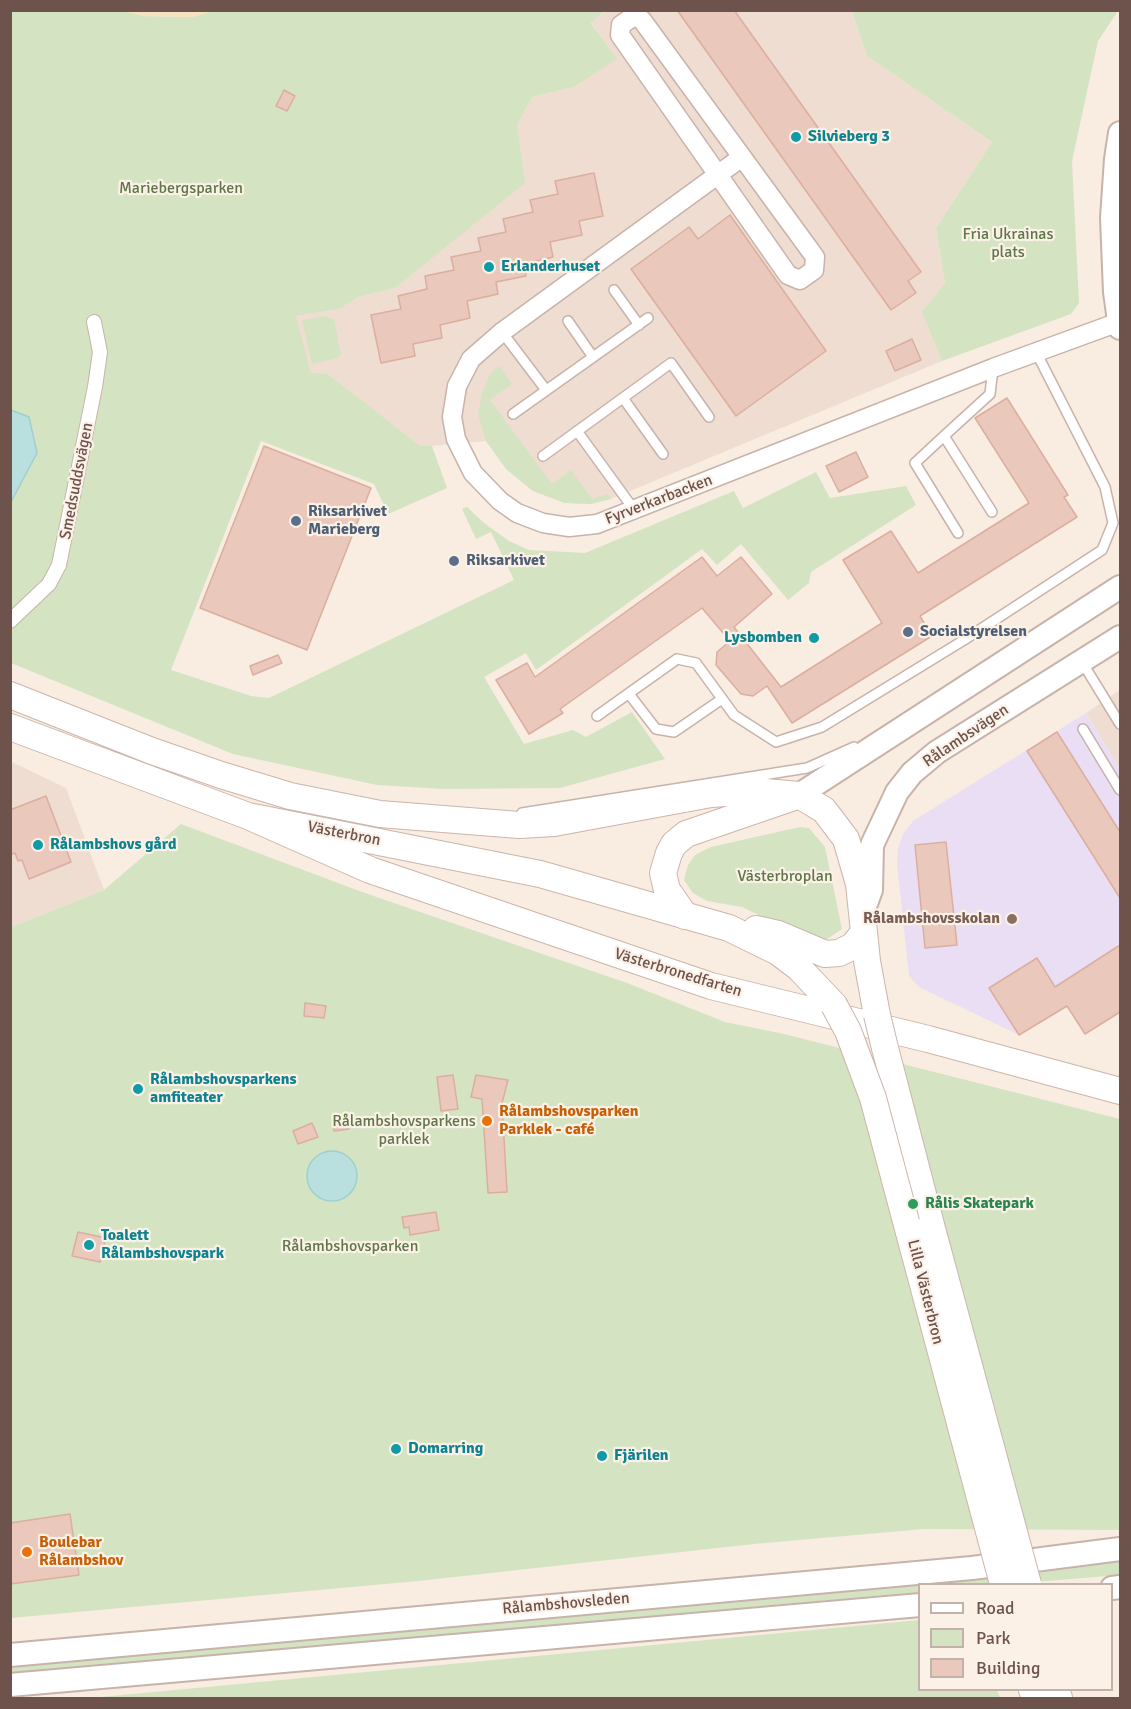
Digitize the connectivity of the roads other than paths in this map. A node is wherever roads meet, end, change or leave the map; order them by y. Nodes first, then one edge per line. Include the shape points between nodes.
1 (1120, 133) edge
2 (742, 157) junction
3 (717, 176) junction
4 (614, 291) dead end
5 (648, 318) dead end
6 (568, 321) dead end
7 (94, 322) dead end
8 (639, 325) junction
9 (1120, 325) edge
10 (502, 332) junction
11 (1036, 352) junction
12 (593, 357) junction
13 (993, 368) junction
14 (546, 390) junction
15 (623, 398) junction
16 (513, 414) dead end
17 (709, 417) dead end
18 (577, 431) junction
19 (944, 436) junction
20 (663, 454) dead end
21 (543, 456) dead end
22 (635, 511) junction
23 (992, 512) dead end
24 (958, 533) dead end
25 (1118, 591) edge
26 (10, 621) edge
27 (1120, 637) edge
28 (1034, 645) junction
29 (1082, 662) junction
30 (629, 694) junction
31 (10, 695) edge
32 (722, 699) junction
33 (597, 716) dead end
34 (1120, 724) edge
35 (10, 727) edge
36 (1083, 729) dead end
37 (1120, 790) edge
38 (800, 795) junction
39 (249, 816) junction
40 (476, 821) junction
41 (685, 916) junction
42 (863, 923) junction
43 (729, 928) junction
44 (1120, 1091) edge
45 (1120, 1549) edge
46 (1003, 1583) edge
47 (1028, 1583) edge
48 (918, 1605) edge
49 (10, 1654) edge
50 (10, 1685) edge

1 - 9 street via 1112,219
2 - 3 street, Fyrverkarbacken
2 - 3 street via 815,257 814,270 800,280 788,275
2 - 3 street via 642,20 634,16 621,25 620,35
3 - 10 street, Fyrverkarbacken
4 - 8 lane
5 - 8 lane
6 - 12 lane
7 - 26 street, Smedsuddsvägen via 100,352 95,387 59,565 49,584
8 - 12 lane
9 - 11 street, Fyrverkarbacken
10 - 14 lane
10 - 22 street, Fyrverkarbacken via 471,359 457,386 452,417 456,439 473,473 508,507 543,523 569,527 597,524
11 - 13 street, Fyrverkarbacken
11 - 32 lane via 1106,487 1113,523 1102,550 822,727 776,742 734,716
12 - 14 lane
13 - 19 lane via 990,394
13 - 22 street, Fyrverkarbacken
14 - 16 lane
15 - 17 lane via 671,363
15 - 18 lane
15 - 20 lane
18 - 21 lane
18 - 22 lane
19 - 23 lane
19 - 24 lane via 915,463
25 - 28 street
27 - 29 street, Rålambsvägen
28 - 38 street
28 - 40 lane via 1011,647 849,750 807,768
29 - 34 lane
29 - 42 street, Rålambsvägen via 937,752 912,773 897,792 872,845 871,890
30 - 32 lane via 656,729 674,732
30 - 32 lane via 677,659 696,663
30 - 33 lane
31 - 40 main road, Västerbron via 152,751 290,796 380,814
35 - 39 main road, Västerbron
36 - 37 lane
38 - 40 main road, Västerbron via 753,791 711,794 554,823
38 - 41 main road via 686,834 675,844 663,873 667,890
38 - 42 main road via 824,810 846,839 854,862
39 - 41 main road, Västerbron via 540,874
39 - 44 main road, Västerbronedfarten via 370,870 711,986
41 - 43 main road
42 - 43 main road via 852,946 839,953 825,954 778,934
42 - 47 main road, Lilla Västerbron, bridge via 894,1090
43 - 46 main road, Lilla Västerbron, bridge via 785,958 822,990 848,1031 873,1098
45 - 49 street, Rålambshovsleden via 960,1569
48 - 50 street, Rålambshovsleden

